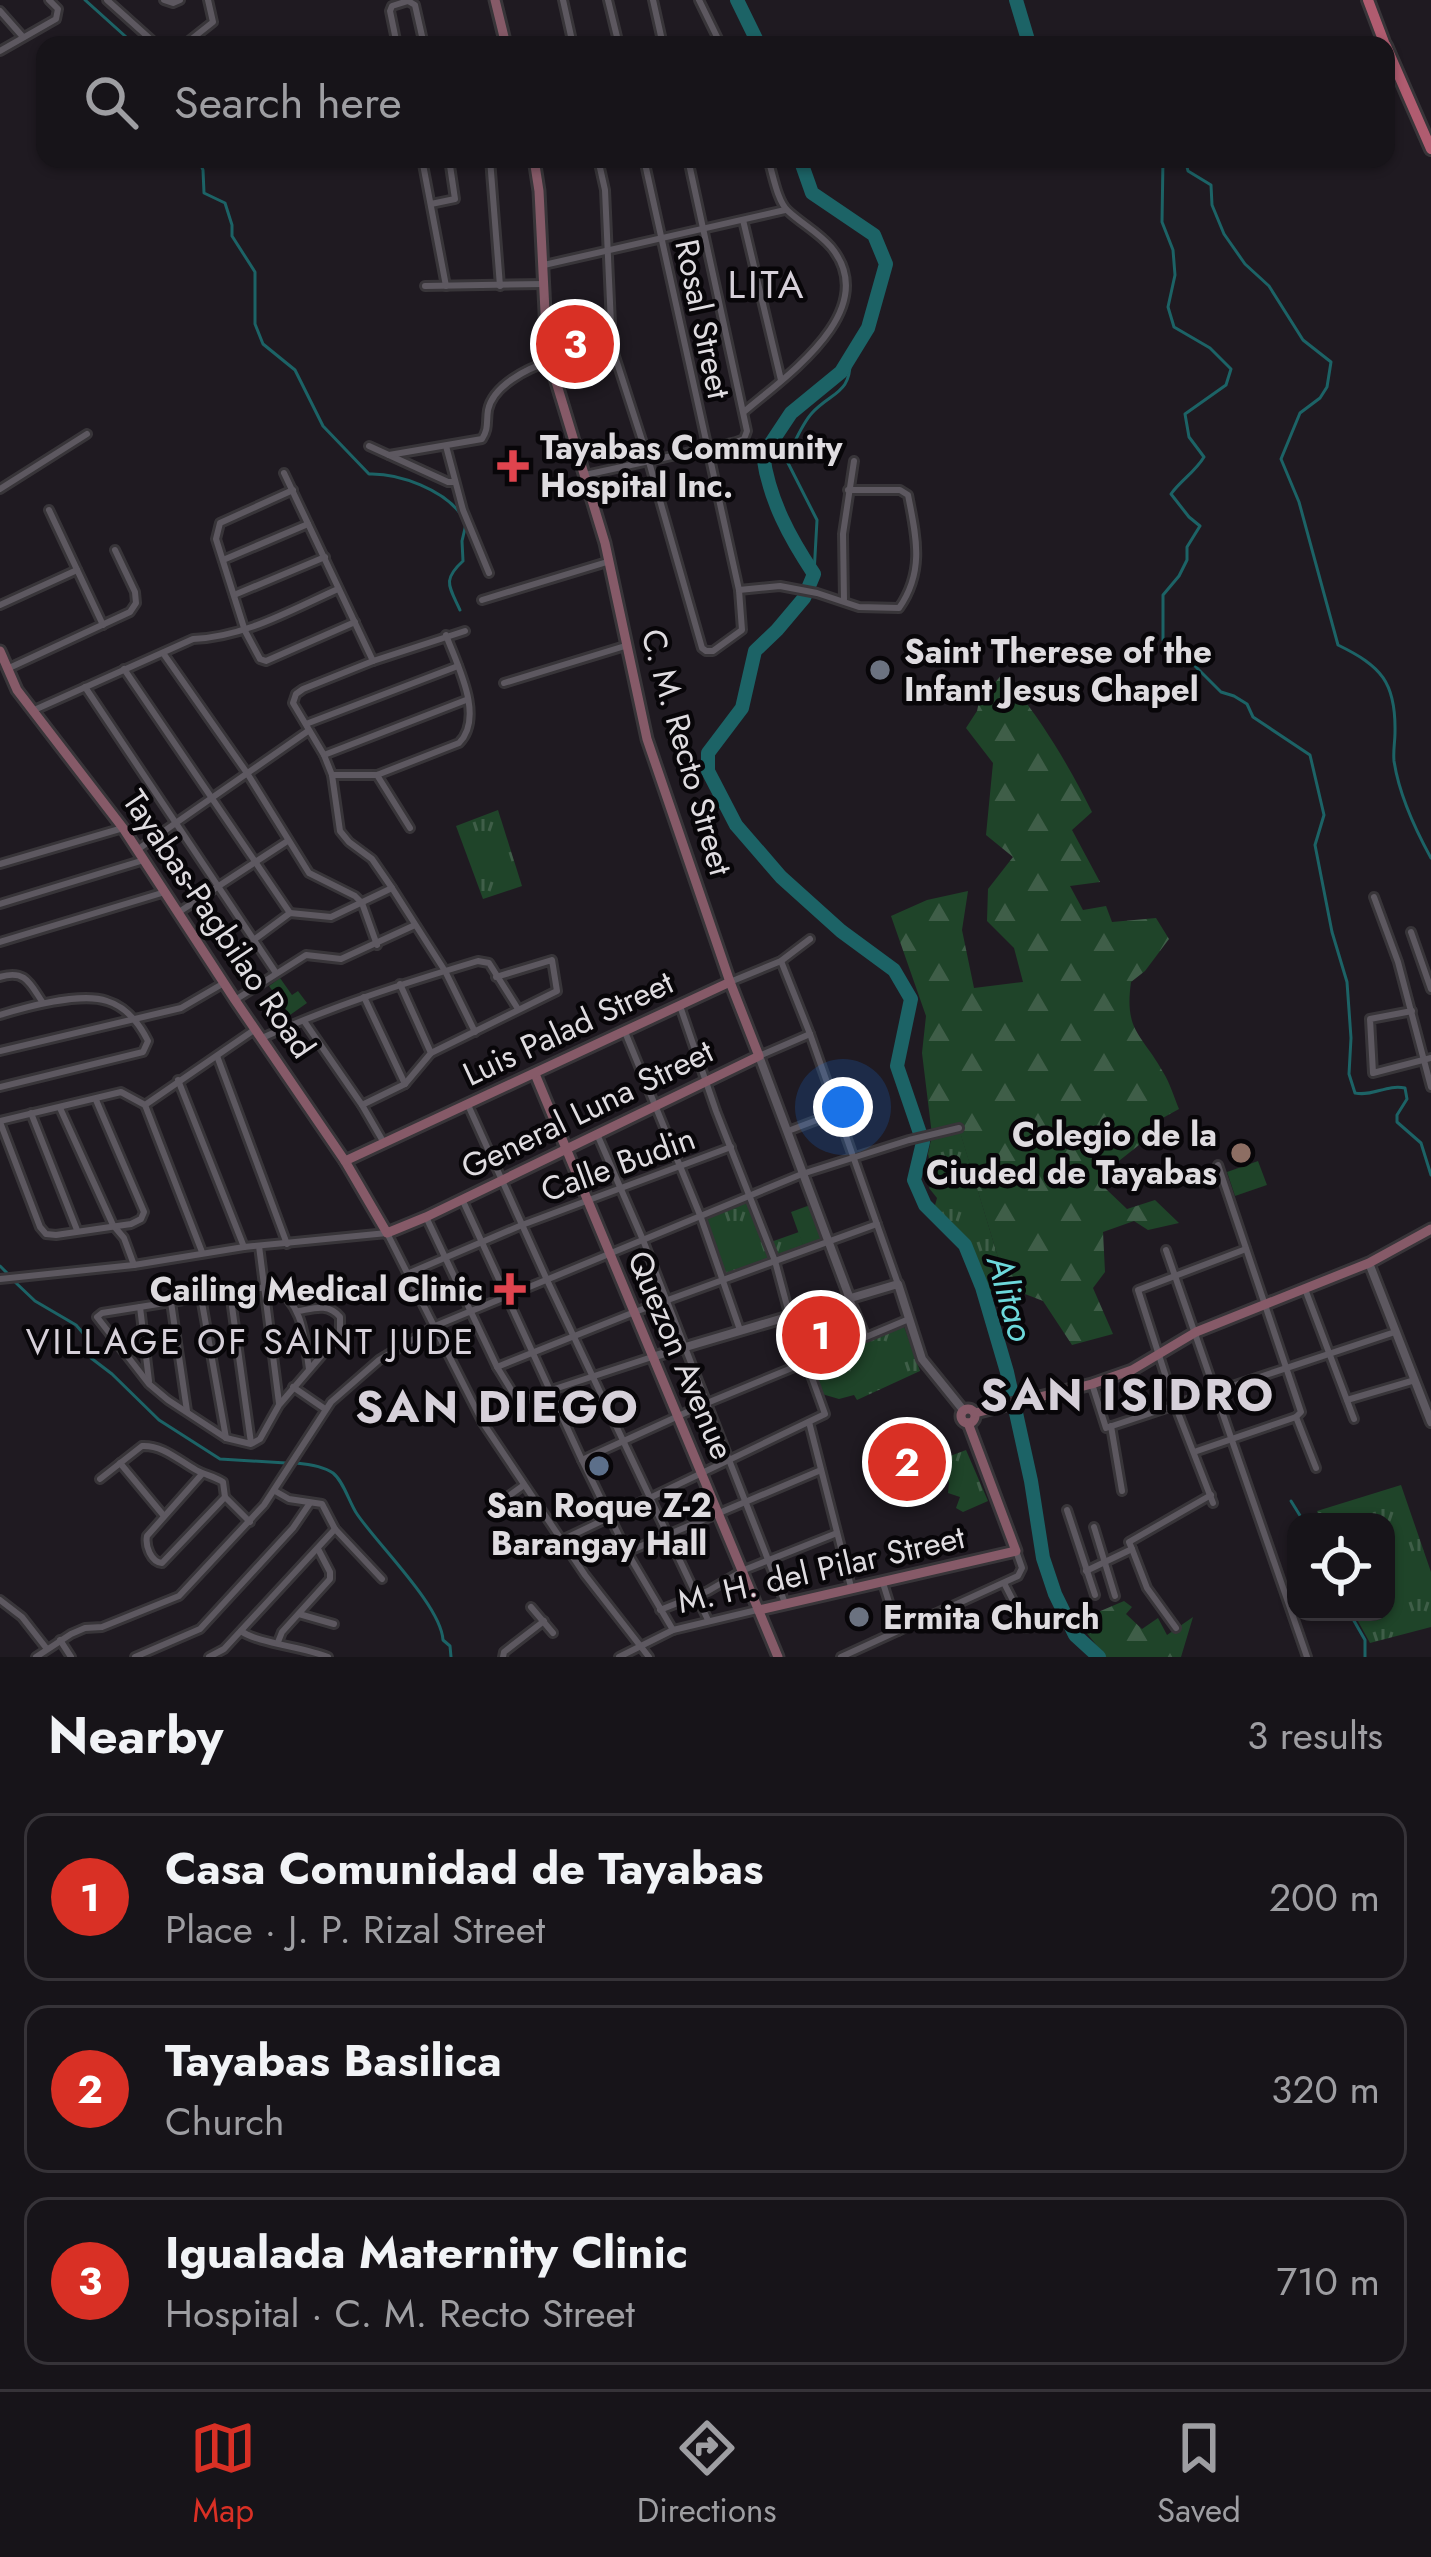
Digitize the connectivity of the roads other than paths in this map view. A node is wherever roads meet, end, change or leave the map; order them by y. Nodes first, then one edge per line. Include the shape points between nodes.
1 (49, 0) edge
2 (107, 0) edge
3 (164, 0) edge
4 (180, 0) edge
5 (208, 0) edge
6 (495, 0) edge
7 (563, 0) edge
8 (608, 0) edge
9 (653, 0) edge
10 (699, 0) edge
11 (1368, 0) edge
12 (0, 11) edge
13 (148, 36) edge
14 (195, 36) edge
15 (395, 36) edge
16 (422, 36) edge
17 (504, 36) edge
18 (571, 36) edge
19 (617, 36) edge
20 (661, 36) edge
21 (717, 36) edge
22 (1382, 36) edge
23 (22, 37) junction
24 (0, 51) edge
25 (1395, 67) edge
26 (1431, 149) edge
27 (424, 168) edge
28 (450, 168) edge
29 (491, 168) edge
30 (535, 168) edge
31 (600, 168) edge
32 (646, 168) edge
33 (690, 168) edge
34 (771, 168) edge
35 (431, 204) junction
36 (785, 210) junction
37 (743, 220) junction
38 (704, 229) junction
39 (661, 239) junction
40 (608, 250) junction
41 (544, 265) junction
42 (544, 284) junction
43 (425, 286) dead end
44 (446, 286) junction
45 (500, 286) junction
46 (550, 361) junction
47 (781, 380) junction
48 (745, 410) junction
49 (87, 434) dead end
50 (369, 446) dead end
51 (446, 446) junction
52 (706, 448) junction
53 (388, 455) junction
54 (854, 461) dead end
55 (649, 462) junction
56 (284, 473) dead end
57 (585, 475) junction
58 (455, 482) junction
59 (0, 489) edge
60 (292, 490) junction
61 (848, 490) junction
62 (49, 510) dead end
63 (309, 524) junction
64 (115, 550) dead end
65 (326, 556) junction
66 (223, 560) junction
67 (608, 562) junction
68 (76, 570) junction
69 (489, 572) dead end
70 (338, 590) junction
71 (739, 590) junction
72 (234, 595) junction
73 (482, 600) dead end
74 (844, 602) junction
75 (0, 605) edge
76 (356, 622) junction
77 (103, 625) junction
78 (245, 631) junction
79 (465, 631) dead end
80 (446, 635) junction
81 (626, 646) junction
82 (0, 651) edge
83 (163, 653) junction
84 (373, 661) junction
85 (458, 666) junction
86 (7, 669) junction
87 (124, 669) junction
88 (504, 683) dead end
89 (85, 687) junction
90 (467, 700) junction
91 (32, 711) junction
92 (307, 728) junction
93 (324, 755) junction
94 (247, 773) junction
95 (332, 775) junction
96 (377, 775) junction
97 (212, 798) junction
98 (176, 823) junction
99 (123, 828) junction
100 (410, 828) dead end
101 (288, 841) junction
102 (141, 855) junction
103 (255, 862) junction
104 (0, 864) edge
105 (218, 886) junction
106 (392, 888) junction
107 (165, 892) junction
108 (1374, 897) dead end
109 (362, 903) junction
110 (0, 904) edge
111 (179, 912) junction
112 (290, 913) junction
113 (415, 926) junction
114 (1411, 932) dead end
115 (254, 939) junction
116 (810, 939) dead end
117 (0, 942) edge
118 (377, 945) junction
119 (781, 961) junction
120 (446, 971) junction
121 (276, 973) junction
122 (0, 977) edge
123 (496, 977) junction
124 (730, 982) junction
125 (224, 983) junction
126 (400, 984) junction
127 (1431, 989) edge
128 (364, 998) junction
129 (235, 1000) junction
130 (43, 1003) junction
131 (680, 1006) junction
132 (518, 1010) junction
133 (1412, 1012) junction
134 (0, 1015) edge
135 (138, 1020) junction
136 (303, 1020) junction
137 (475, 1032) junction
138 (625, 1032) junction
139 (259, 1034) junction
140 (810, 1034) junction
141 (0, 1051) edge
142 (430, 1053) junction
143 (217, 1055) junction
144 (759, 1056) junction
145 (1428, 1059) edge
146 (536, 1074) junction
147 (178, 1080) junction
148 (705, 1081) junction
149 (405, 1084) junction
150 (0, 1087) edge
151 (1431, 1087) edge
152 (96, 1100) junction
153 (145, 1105) junction
154 (362, 1105) junction
155 (468, 1105) junction
156 (655, 1105) junction
157 (60, 1108) junction
158 (838, 1112) junction
159 (31, 1113) junction
160 (0, 1122) edge
161 (959, 1128) dead end
162 (788, 1131) junction
163 (597, 1134) junction
164 (384, 1143) junction
165 (731, 1147) junction
166 (566, 1149) junction
167 (855, 1156) junction
168 (345, 1161) junction
169 (1218, 1165) dead end
170 (681, 1166) junction
171 (802, 1174) junction
172 (501, 1180) junction
173 (620, 1188) junction
174 (751, 1195) junction
175 (462, 1199) junction
176 (588, 1201) junction
177 (700, 1215) junction
178 (426, 1216) junction
179 (878, 1224) junction
180 (113, 1225) junction
181 (522, 1225) junction
182 (1431, 1229) edge
183 (77, 1230) junction
184 (387, 1232) junction
185 (643, 1240) junction
186 (480, 1242) junction
187 (829, 1242) junction
188 (287, 1244) junction
189 (259, 1246) junction
190 (244, 1247) junction
191 (1246, 1249) junction
192 (1166, 1250) dead end
193 (202, 1252) junction
194 (609, 1255) junction
195 (446, 1257) junction
196 (775, 1261) junction
197 (1369, 1263) junction
198 (134, 1265) junction
199 (407, 1274) junction
200 (1177, 1276) junction
201 (3, 1279) edge
202 (547, 1280) junction
203 (723, 1280) junction
204 (898, 1284) junction
205 (264, 1286) junction
206 (1305, 1289) junction
207 (230, 1292) junction
208 (506, 1296) junction
209 (201, 1297) junction
210 (850, 1299) junction
211 (667, 1300) junction
212 (171, 1302) junction
213 (1265, 1304) junction
214 (140, 1306) junction
215 (470, 1310) junction
216 (299, 1311) junction
217 (632, 1313) junction
218 (790, 1317) junction
219 (909, 1319) junction
220 (435, 1326) junction
221 (740, 1330) junction
222 (1196, 1332) junction
223 (1396, 1332) junction
224 (574, 1336) junction
225 (685, 1347) junction
226 (532, 1353) junction
227 (1158, 1353) junction
228 (1329, 1353) junction
229 (652, 1357) junction
230 (806, 1363) junction
231 (497, 1367) junction
232 (1287, 1367) junction
233 (309, 1369) junction
234 (592, 1376) junction
235 (1415, 1380) junction
236 (149, 1384) junction
237 (1092, 1384) junction
238 (293, 1387) junction
239 (549, 1390) junction
240 (1215, 1390) junction
241 (1347, 1400) junction
242 (707, 1403) junction
243 (279, 1405) junction
244 (1175, 1405) junction
245 (325, 1409) junction
246 (188, 1414) junction
247 (969, 1416) junction
248 (677, 1417) junction
249 (1296, 1417) junction
250 (1354, 1419) dead end
251 (809, 1422) junction
252 (1431, 1422) edge
253 (1111, 1426) junction
254 (226, 1438) junction
255 (1233, 1439) junction
256 (622, 1440) junction
257 (251, 1444) junction
258 (1195, 1452) junction
259 (729, 1459) junction
260 (582, 1460) junction
261 (120, 1463) junction
262 (1316, 1468) dead end
263 (821, 1470) junction
264 (701, 1472) junction
265 (202, 1474) junction
266 (100, 1479) dead end
267 (524, 1484) junction
268 (275, 1491) junction
269 (1123, 1491) dead end
270 (225, 1497) junction
271 (650, 1497) junction
272 (506, 1498) dead end
273 (310, 1503) junction
274 (746, 1503) junction
275 (1067, 1510) dead end
276 (719, 1514) junction
277 (164, 1517) junction
278 (610, 1517) junction
279 (250, 1522) junction
280 (1094, 1527) dead end
281 (335, 1529) junction
282 (837, 1533) junction
283 (667, 1535) junction
284 (562, 1540) junction
285 (317, 1548) junction
286 (1132, 1549) junction
287 (1016, 1551) junction
288 (627, 1552) junction
289 (770, 1561) junction
290 (1105, 1562) junction
291 (744, 1570) junction
292 (1086, 1571) junction
293 (382, 1579) dead end
294 (1004, 1582) junction
295 (884, 1583) junction
296 (851, 1589) junction
297 (1095, 1595) dead end
298 (697, 1596) junction
299 (1114, 1596) dead end
300 (0, 1600) edge
301 (785, 1604) junction
302 (531, 1607) dead end
303 (660, 1610) junction
304 (758, 1610) junction
305 (298, 1614) junction
306 (708, 1620) junction
307 (544, 1621) junction
308 (334, 1624) dead end
309 (1028, 1628) dead end
310 (1176, 1628) dead end
311 (242, 1630) junction
312 (673, 1630) junction
313 (898, 1631) junction
314 (553, 1633) dead end
315 (59, 1640) junction
316 (278, 1642) junction
317 (640, 1645) junction
318 (867, 1646) junction
319 (47, 1648) junction
320 (155, 1653) edge
321 (36, 1657) edge
322 (71, 1657) edge
323 (135, 1657) edge
324 (209, 1657) edge
325 (328, 1657) edge
326 (502, 1657) edge
327 (619, 1657) edge
328 (650, 1657) edge
329 (778, 1657) edge
330 (841, 1657) edge
331 (874, 1657) edge
332 (1307, 1657) edge

1 - 23 street via 56,19
2 - 13 street
3 - 4 street
5 - 14 street via 213,22
6 - 17 main road
7 - 18 street
8 - 19 street
9 - 20 street
10 - 21 street
11 - 22 main road
12 - 23 street
15 - 16 street via 390,10 413,2
23 - 24 street
25 - 26 main road
27 - 35 street
28 - 35 street via 455,199
29 - 45 street
30 - 41 main road, C. M. Recto Street
31 - 40 street
32 - 39 street, Rosal Street
33 - 38 street
34 - 36 street
35 - 44 street
36 - 37 street
36 - 47 street via 836,254 844,299 830,333
37 - 38 street
37 - 47 street
38 - 39 street
38 - 48 street
39 - 40 street
39 - 52 street, Rosal Street
40 - 41 street
40 - 55 street via 612,347
41 - 42 main road, C. M. Recto Street
42 - 45 street
42 - 46 main road, C. M. Recto Street
43 - 44 street
44 - 45 street
46 - 51 street via 495,394 482,439
46 - 57 main road, C. M. Recto Street
47 - 48 street
48 - 52 street via 744,439
49 - 59 street
50 - 53 street
51 - 53 street
51 - 58 street
52 - 55 street
52 - 71 street, Rosal Street
53 - 58 street
54 - 61 street
55 - 57 street
55 - 71 street, Rosal Street via 706,651 742,630
56 - 60 street
57 - 67 main road, C. M. Recto Street
58 - 69 street
60 - 63 street
60 - 66 street via 220,523
61 - 74 street
61 - 74 street via 904,491 918,544 912,590 899,608
62 - 68 street
63 - 65 street
63 - 66 street
64 - 77 street via 136,603
65 - 70 street
65 - 72 street
66 - 72 street
67 - 73 street
67 - 81 main road, C. M. Recto Street
68 - 75 street
68 - 77 street
70 - 76 street
70 - 78 street
71 - 74 street via 780,586
72 - 78 street
76 - 78 street via 266,661
76 - 84 street
77 - 86 street
78 - 83 street
79 - 80 street
80 - 84 street
80 - 85 street
81 - 88 street
81 - 124 main road, C. M. Recto Street via 647,739
82 - 86 main road, Tayabas-Pagbilao Road
83 - 87 street
83 - 94 street
84 - 92 street via 296,694 292,703
85 - 90 street
85 - 92 street
86 - 91 main road, Tayabas-Pagbilao Road
87 - 89 street
87 - 97 street
89 - 91 street
89 - 98 street
90 - 93 street
90 - 96 street via 471,723 459,742
91 - 99 main road, Tayabas-Pagbilao Road
92 - 93 street
92 - 94 street
93 - 95 street
94 - 97 street
94 - 101 street
95 - 96 street
95 - 106 street via 340,831
96 - 100 street
97 - 98 street
97 - 103 street
98 - 102 street
98 - 105 street
99 - 102 main road, Tayabas-Pagbilao Road
99 - 104 street
101 - 103 street
101 - 109 street via 309,873
102 - 107 main road, Tayabas-Pagbilao Road
102 - 110 street
103 - 105 street
103 - 112 street
105 - 111 street
105 - 115 street
106 - 109 street
106 - 113 street
107 - 111 main road, Tayabas-Pagbilao Road
107 - 117 street
108 - 133 street
109 - 112 street via 332,917
109 - 118 street
111 - 125 main road, Tayabas-Pagbilao Road
112 - 115 street
113 - 118 street
113 - 120 street
114 - 127 street
115 - 121 street
116 - 119 street, Luis Palad Street
118 - 121 street via 341,959 306,956
119 - 124 street, Luis Palad Street
119 - 140 street
120 - 123 street via 478,961
120 - 126 street
120 - 137 street
121 - 129 street
122 - 130 street via 20,974
123 - 132 street
123 - 132 street via 554,962 557,991
124 - 131 main road, Luis Palad Street
124 - 144 main road, C. M. Recto Street
125 - 129 main road, Tayabas-Pagbilao Road
125 - 135 street via 192,1004
126 - 128 street
126 - 142 street
128 - 136 street
128 - 149 street
129 - 139 main road, Tayabas-Pagbilao Road
130 - 134 street
130 - 135 street via 106,1000
131 - 138 main road, Luis Palad Street
131 - 148 street
132 - 137 street
133 - 145 street
133 - 145 street via 1370,1019 1373,1072
135 - 141 street
135 - 150 street via 148,1041 143,1052
136 - 139 street
136 - 154 street
137 - 142 street
138 - 146 main road, Luis Palad Street
138 - 156 street
139 - 143 street
139 - 168 main road, Tayabas-Pagbilao Road
140 - 144 street, General Luna Street
140 - 158 street
142 - 149 street
143 - 147 street
143 - 188 street
144 - 148 main road, General Luna Street
144 - 162 street, C. M. Recto Street
145 - 151 street
146 - 155 main road, Luis Palad Street
146 - 166 main road, Quezon Avenue
147 - 153 street
147 - 190 street
148 - 156 main road, General Luna Street
148 - 165 street
149 - 154 street
152 - 153 street via 122,1092
152 - 157 street
152 - 180 street via 144,1212
153 - 193 street
154 - 164 street
155 - 164 main road, Luis Palad Street
155 - 172 street
156 - 163 main road, General Luna Street
156 - 170 street
157 - 159 street
157 - 180 street
158 - 162 street
158 - 167 street
159 - 160 street
159 - 183 street
160 - 183 street via 40,1227 56,1235
161 - 167 street
162 - 171 street, C. M. Recto Street
163 - 166 main road, General Luna Street
163 - 173 street
164 - 168 main road, Luis Palad Street
165 - 170 street, Calle Budin
165 - 174 street
166 - 172 main road, General Luna Street
166 - 176 main road, Quezon Avenue
167 - 171 street
167 - 179 street
168 - 184 main road, Tayabas-Pagbilao Road
169 - 191 street
170 - 173 street, Calle Budin
170 - 177 street
171 - 174 street
171 - 187 street, C. M. Recto Street
172 - 175 main road, General Luna Street
172 - 181 street
173 - 176 street, Calle Budin
173 - 185 street
174 - 177 street
174 - 196 street
175 - 178 main road, General Luna Street
175 - 186 street
176 - 181 street, Calle Budin
176 - 194 main road, Quezon Avenue
177 - 185 street
177 - 203 street
178 - 184 main road, General Luna Street
178 - 195 street
179 - 187 street
179 - 204 street
180 - 183 street
180 - 198 street
181 - 186 street, Calle Budin
181 - 202 street
182 - 197 main road
184 - 188 street
184 - 199 street
185 - 194 street
185 - 211 street
186 - 195 street, Calle Budin
186 - 208 street
187 - 196 street
187 - 210 street, C. M. Recto Street
188 - 189 street
189 - 190 street
189 - 205 street
190 - 193 street
191 - 200 street
191 - 213 street
192 - 200 street
193 - 198 street
194 - 202 street
194 - 217 main road, Quezon Avenue
195 - 199 street, Calle Budin
195 - 215 street
196 - 203 street
196 - 218 street
197 - 206 main road
197 - 223 street
198 - 201 street
199 - 220 street
200 - 222 street
200 - 227 street via 1138,1290
202 - 208 street
202 - 224 street
203 - 211 street
203 - 221 street
204 - 210 street
204 - 219 street
205 - 207 street
205 - 216 street via 279,1289
205 - 243 street
206 - 213 main road
206 - 228 street
207 - 209 street
207 - 257 street
208 - 215 street
208 - 226 street
209 - 212 street
209 - 254 street
210 - 218 street
210 - 219 street, C. M. Recto Street via 863,1334
211 - 217 street
211 - 225 street
212 - 214 street
212 - 246 street
213 - 222 main road
213 - 232 street
214 - 236 street
214 - 236 street via 98,1317
215 - 220 street
215 - 231 street
216 - 233 street
216 - 233 street via 320,1306 336,1312 341,1326
217 - 224 street
217 - 229 main road, Quezon Avenue
218 - 221 street
218 - 230 street
219 - 247 street via 922,1359
220 - 245 street via 379,1360
220 - 267 street
221 - 225 street
222 - 227 main road
222 - 240 street
223 - 228 street
223 - 235 street
224 - 226 street
224 - 234 street
225 - 229 street
225 - 242 street
226 - 231 street
226 - 239 street
227 - 237 main road
227 - 244 street
228 - 232 street
228 - 241 street
229 - 234 street
229 - 248 main road, Quezon Avenue
230 - 242 street
230 - 251 street via 825,1414
231 - 239 street via 518,1401
232 - 240 street
232 - 249 street
233 - 238 street
234 - 239 street
234 - 256 street
235 - 241 street
235 - 252 street
236 - 246 street
237 - 247 main road
237 - 253 street
238 - 243 street
238 - 245 street
239 - 260 street
240 - 244 street
240 - 255 street
241 - 250 street
242 - 248 street
242 - 259 street
243 - 257 street
244 - 253 street
244 - 258 street
245 - 268 street
246 - 254 street
247 - 287 main road
248 - 256 street
248 - 264 main road, Quezon Avenue
249 - 255 street
249 - 262 street
251 - 259 street
251 - 263 street
253 - 269 street
254 - 257 street
255 - 258 street
255 - 332 street
256 - 260 street
256 - 271 street
258 - 286 street via 1212,1498 1129,1542
259 - 264 street
259 - 274 street
260 - 278 street
261 - 265 street via 150,1444
261 - 266 street
261 - 277 street
263 - 274 street
263 - 282 street
264 - 271 street
264 - 276 main road, Quezon Avenue
265 - 270 street via 223,1482
265 - 277 street
267 - 272 street
267 - 284 street
268 - 273 street
268 - 279 street
270 - 277 street via 162,1564 146,1539
270 - 279 street
271 - 278 street
271 - 283 street
273 - 281 street via 326,1508
273 - 320 street via 200,1629
274 - 276 street
274 - 289 street
275 - 292 street
276 - 283 street
276 - 291 main road, Quezon Avenue
278 - 284 street
278 - 288 street
279 - 315 street via 179,1596
280 - 290 street
281 - 285 street
281 - 293 street
282 - 289 street
282 - 296 street
283 - 288 street
283 - 298 street
284 - 317 street
285 - 305 street via 331,1576
285 - 311 street
286 - 290 street
286 - 310 street
287 - 294 street via 1022,1568
287 - 295 main road, M. H. del Pilar Street
288 - 303 street
289 - 291 street
289 - 301 street
290 - 292 street
290 - 299 street
291 - 298 street
291 - 304 main road, Quezon Avenue
292 - 297 street
294 - 309 street
294 - 313 street
295 - 296 main road, M. H. del Pilar Street
295 - 313 street
296 - 301 main road, M. H. del Pilar Street
298 - 303 street
298 - 306 street
300 - 319 street
301 - 304 main road, M. H. del Pilar Street
302 - 307 street
303 - 312 street
304 - 306 street, M. H. del Pilar Street
304 - 329 main road, Quezon Avenue
305 - 308 street
305 - 316 street
306 - 312 street, M. H. del Pilar Street
307 - 314 street
307 - 326 street
311 - 316 street
311 - 324 street
312 - 317 street, M. H. del Pilar Street
313 - 318 street
315 - 319 street
315 - 322 street
316 - 325 street
317 - 327 street, M. H. del Pilar Street
317 - 328 street
318 - 330 street
318 - 331 street
319 - 321 street
320 - 323 street

